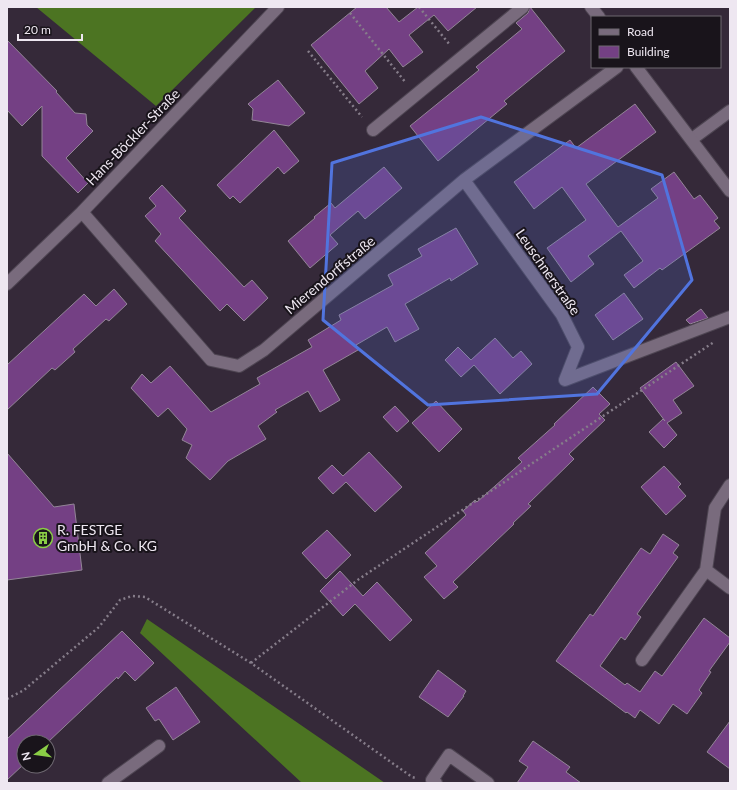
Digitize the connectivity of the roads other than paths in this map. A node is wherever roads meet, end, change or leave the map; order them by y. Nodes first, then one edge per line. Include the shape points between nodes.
1 (278, 7) edge
2 (523, 7) edge
3 (591, 7) edge
4 (598, 16) edge
5 (615, 68) edge
6 (637, 68) edge
7 (730, 110) edge
8 (373, 130) road end
9 (692, 139) junction
10 (464, 180) junction
11 (730, 190) edge
12 (82, 212) junction
13 (7, 284) edge
14 (730, 317) edge
15 (730, 485) edge
16 (706, 570) junction
17 (730, 588) edge
18 (642, 660) dead end
19 (159, 746) dead end
20 (434, 781) edge
21 (108, 783) edge
22 (488, 783) edge

1 - 12 street, Hans-Böckler-Straße
2 - 8 street
3 - 4 street
5 - 10 street, Mierendorffstraße
6 - 9 street
7 - 9 street
9 - 11 street
10 - 12 street, Mierendorffstraße via 264,350 239,366 211,360
10 - 14 street, Leuschnerstraße via 565,321 578,347 565,380
12 - 13 street, Hans-Böckler-Straße
15 - 16 street via 715,508
16 - 17 street
16 - 18 street
19 - 21 street
20 - 22 street via 450,755

